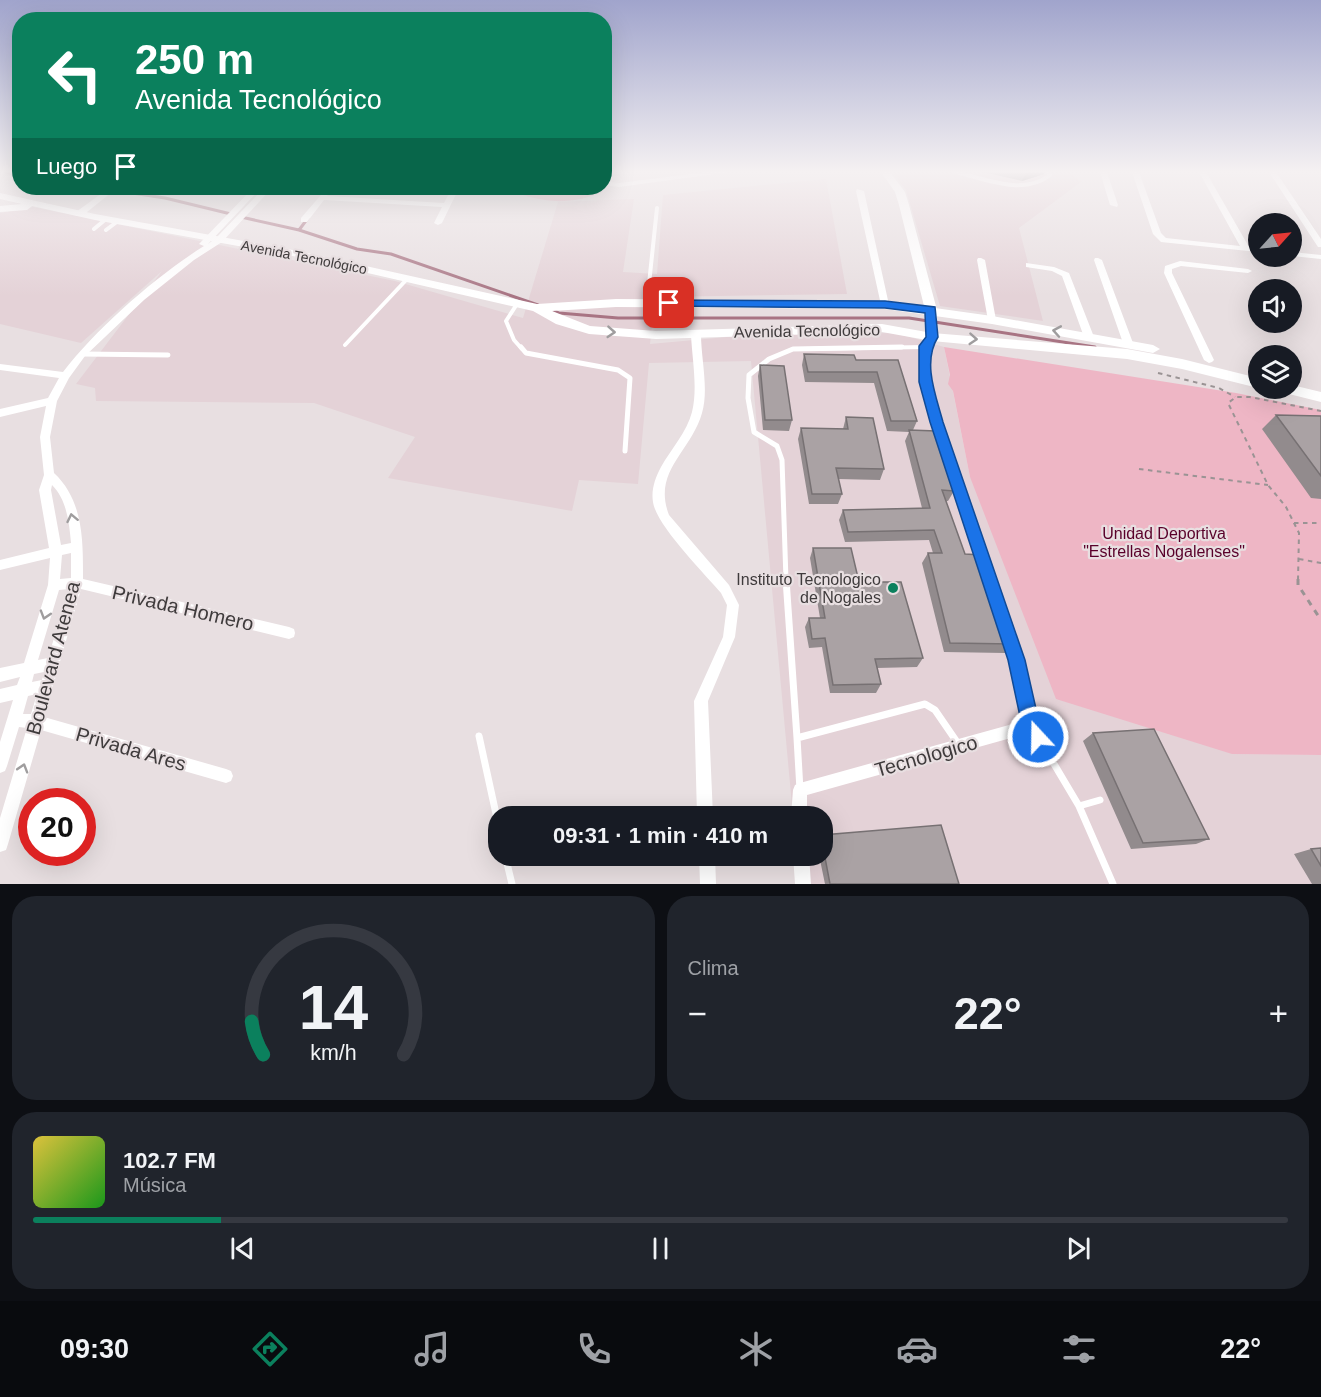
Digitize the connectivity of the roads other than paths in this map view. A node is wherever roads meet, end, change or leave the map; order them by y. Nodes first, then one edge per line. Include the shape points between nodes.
1 (76, 213) edge
2 (235, 213) edge
3 (246, 213) edge
4 (310, 213) edge
5 (442, 213) edge
6 (656, 213) edge
7 (865, 213) edge
8 (906, 213) edge
9 (1149, 213) edge
10 (1226, 213) edge
11 (1300, 213) edge
12 (79, 214) joint
13 (304, 220) dead end
14 (438, 223) dead end
15 (106, 225) junction
16 (94, 228) dead end
17 (214, 239) junction
18 (1321, 245) edge
19 (1246, 249) joint
20 (1302, 255) edge
21 (1317, 257) edge
22 (981, 260) dead end
23 (1098, 260) dead end
24 (1029, 265) dead end
25 (1321, 267) edge
26 (1248, 271) dead end
27 (408, 279) junction
28 (647, 303) junction
29 (517, 304) junction
30 (584, 304) junction
31 (885, 305) junction
32 (537, 308) junction
33 (931, 311) junction
34 (992, 320) junction
35 (589, 330) junction
36 (696, 334) junction
37 (1089, 337) junction
38 (930, 339) junction
39 (1128, 343) junction
40 (345, 345) dead end
41 (82, 354) junction
42 (168, 356) dead end
43 (1209, 360) junction
44 (0, 367) edge
45 (1248, 370) edge
46 (65, 376) junction
47 (1248, 380) edge
48 (1302, 383) edge
49 (1321, 387) edge
50 (1302, 393) edge
51 (1321, 397) edge
52 (52, 401) junction
53 (0, 413) edge
54 (625, 451) dead end
55 (49, 475) junction
56 (77, 546) junction
57 (56, 552) junction
58 (0, 565) edge
59 (990, 580) edge
60 (76, 583) junction
61 (54, 585) junction
62 (1001, 614) edge
63 (289, 633) dead end
64 (54, 663) junction
65 (28, 668) junction
66 (0, 675) edge
67 (48, 685) junction
68 (21, 692) junction
69 (0, 696) edge
70 (13, 720) junction
71 (37, 722) junction
72 (1031, 726) junction
73 (478, 736) dead end
74 (797, 738) junction
75 (960, 746) junction
76 (0, 766) edge
77 (226, 776) dead end
78 (800, 790) junction
79 (1100, 800) dead end
80 (494, 806) edge
81 (705, 806) edge
82 (799, 806) edge
83 (1079, 806) junction
84 (3, 824) edge
85 (0, 844) edge
86 (508, 866) edge
87 (707, 866) edge
88 (802, 866) edge
89 (512, 884) edge
90 (708, 884) edge
91 (803, 884) edge
92 (1113, 884) edge

1 - 12 main road, Avenida Tecnológico
2 - 17 street, Boulevard Atenea
3 - 17 street, Boulevard Atenea
4 - 13 street
5 - 14 street
6 - 28 lane
7 - 31 street
8 - 33 street
9 - 19 street via 1157,234 1169,242
10 - 19 street
11 - 18 street
12 - 15 main road, Avenida Tecnológico
15 - 16 lane
15 - 17 main road, Avenida Tecnológico via 118,221
17 - 27 main road, Avenida Tecnológico
17 - 41 street, Boulevard Atenea via 141,298
20 - 21 street
21 - 25 street
22 - 34 street
23 - 39 street
24 - 37 street via 1066,275
26 - 43 street via 1180,263 1168,268
27 - 29 main road, Avenida Tecnológico
27 - 40 lane
28 - 30 main road, Avenida Tecnológico
28 - 31 main road, Avenida Tecnológico
29 - 32 main road, Avenida Tecnológico
29 - 54 lane via 506,321 507,327 526,353 618,370 630,378
30 - 32 main road, Avenida Tecnológico
30 - 35 main road via 575,314
31 - 33 main road, Avenida Tecnológico
32 - 35 main road, Avenida Tecnológico
33 - 34 main road, Avenida Tecnológico
33 - 38 street
37 -> 34 main road, Avenida Tecnológico
35 -> 36 main road, Avenida Tecnológico
36 - 38 main road, Avenida Tecnológico via 867,328
36 - 81 street via 698,409 667,463 656,498 664,518 725,589 733,605 729,637 701,701
37 - 39 main road, Avenida Tecnológico
38 -> 47 main road, Avenida Tecnológico via 974,339 1127,354
38 - 59 street via 925,382
38 - 74 lane via 793,349 761,362 749,375 748,398 754,432 777,446 782,460
39 - 43 main road, Avenida Tecnológico
41 - 42 lane
41 - 46 street, Boulevard Atenea
43 - 45 main road, Avenida Tecnológico
44 - 46 street
46 - 52 street, Boulevard Atenea
48 - 49 main road
50 - 51 main road
52 - 53 street
52 - 55 street, Boulevard Atenea via 45,437
56 -> 55 street, Boulevard Atenea via 65,493
55 - 57 street, Boulevard Atenea via 45,490
56 - 57 street
56 - 60 street, Boulevard Atenea
57 - 58 street
57 - 61 street, Boulevard Atenea
60 - 61 street, Privada Homero
60 - 63 street, Privada Homero
60 - 64 street, Boulevard Atenea
61 -> 65 street, Boulevard Atenea
62 - 72 street via 1021,677
64 - 65 street
64 - 67 street, Boulevard Atenea
65 - 66 street
65 - 68 street, Boulevard Atenea
67 - 68 street
67 - 71 street, Boulevard Atenea
68 - 69 street
68 - 70 street, Boulevard Atenea
70 - 71 street, Privada Ares
70 - 76 street, Boulevard Atenea
71 - 77 street, Privada Ares
84 -> 71 street, Boulevard Atenea
72 - 75 street, Tecnologico
72 - 83 lane
73 - 80 lane
74 - 75 lane via 925,704 934,710
74 - 78 lane
75 - 78 street, Tecnologico
78 - 82 street
79 - 83 lane
83 - 92 lane
84 - 85 street, Boulevard Atenea
86 - 89 lane
87 - 90 street
88 - 91 street

